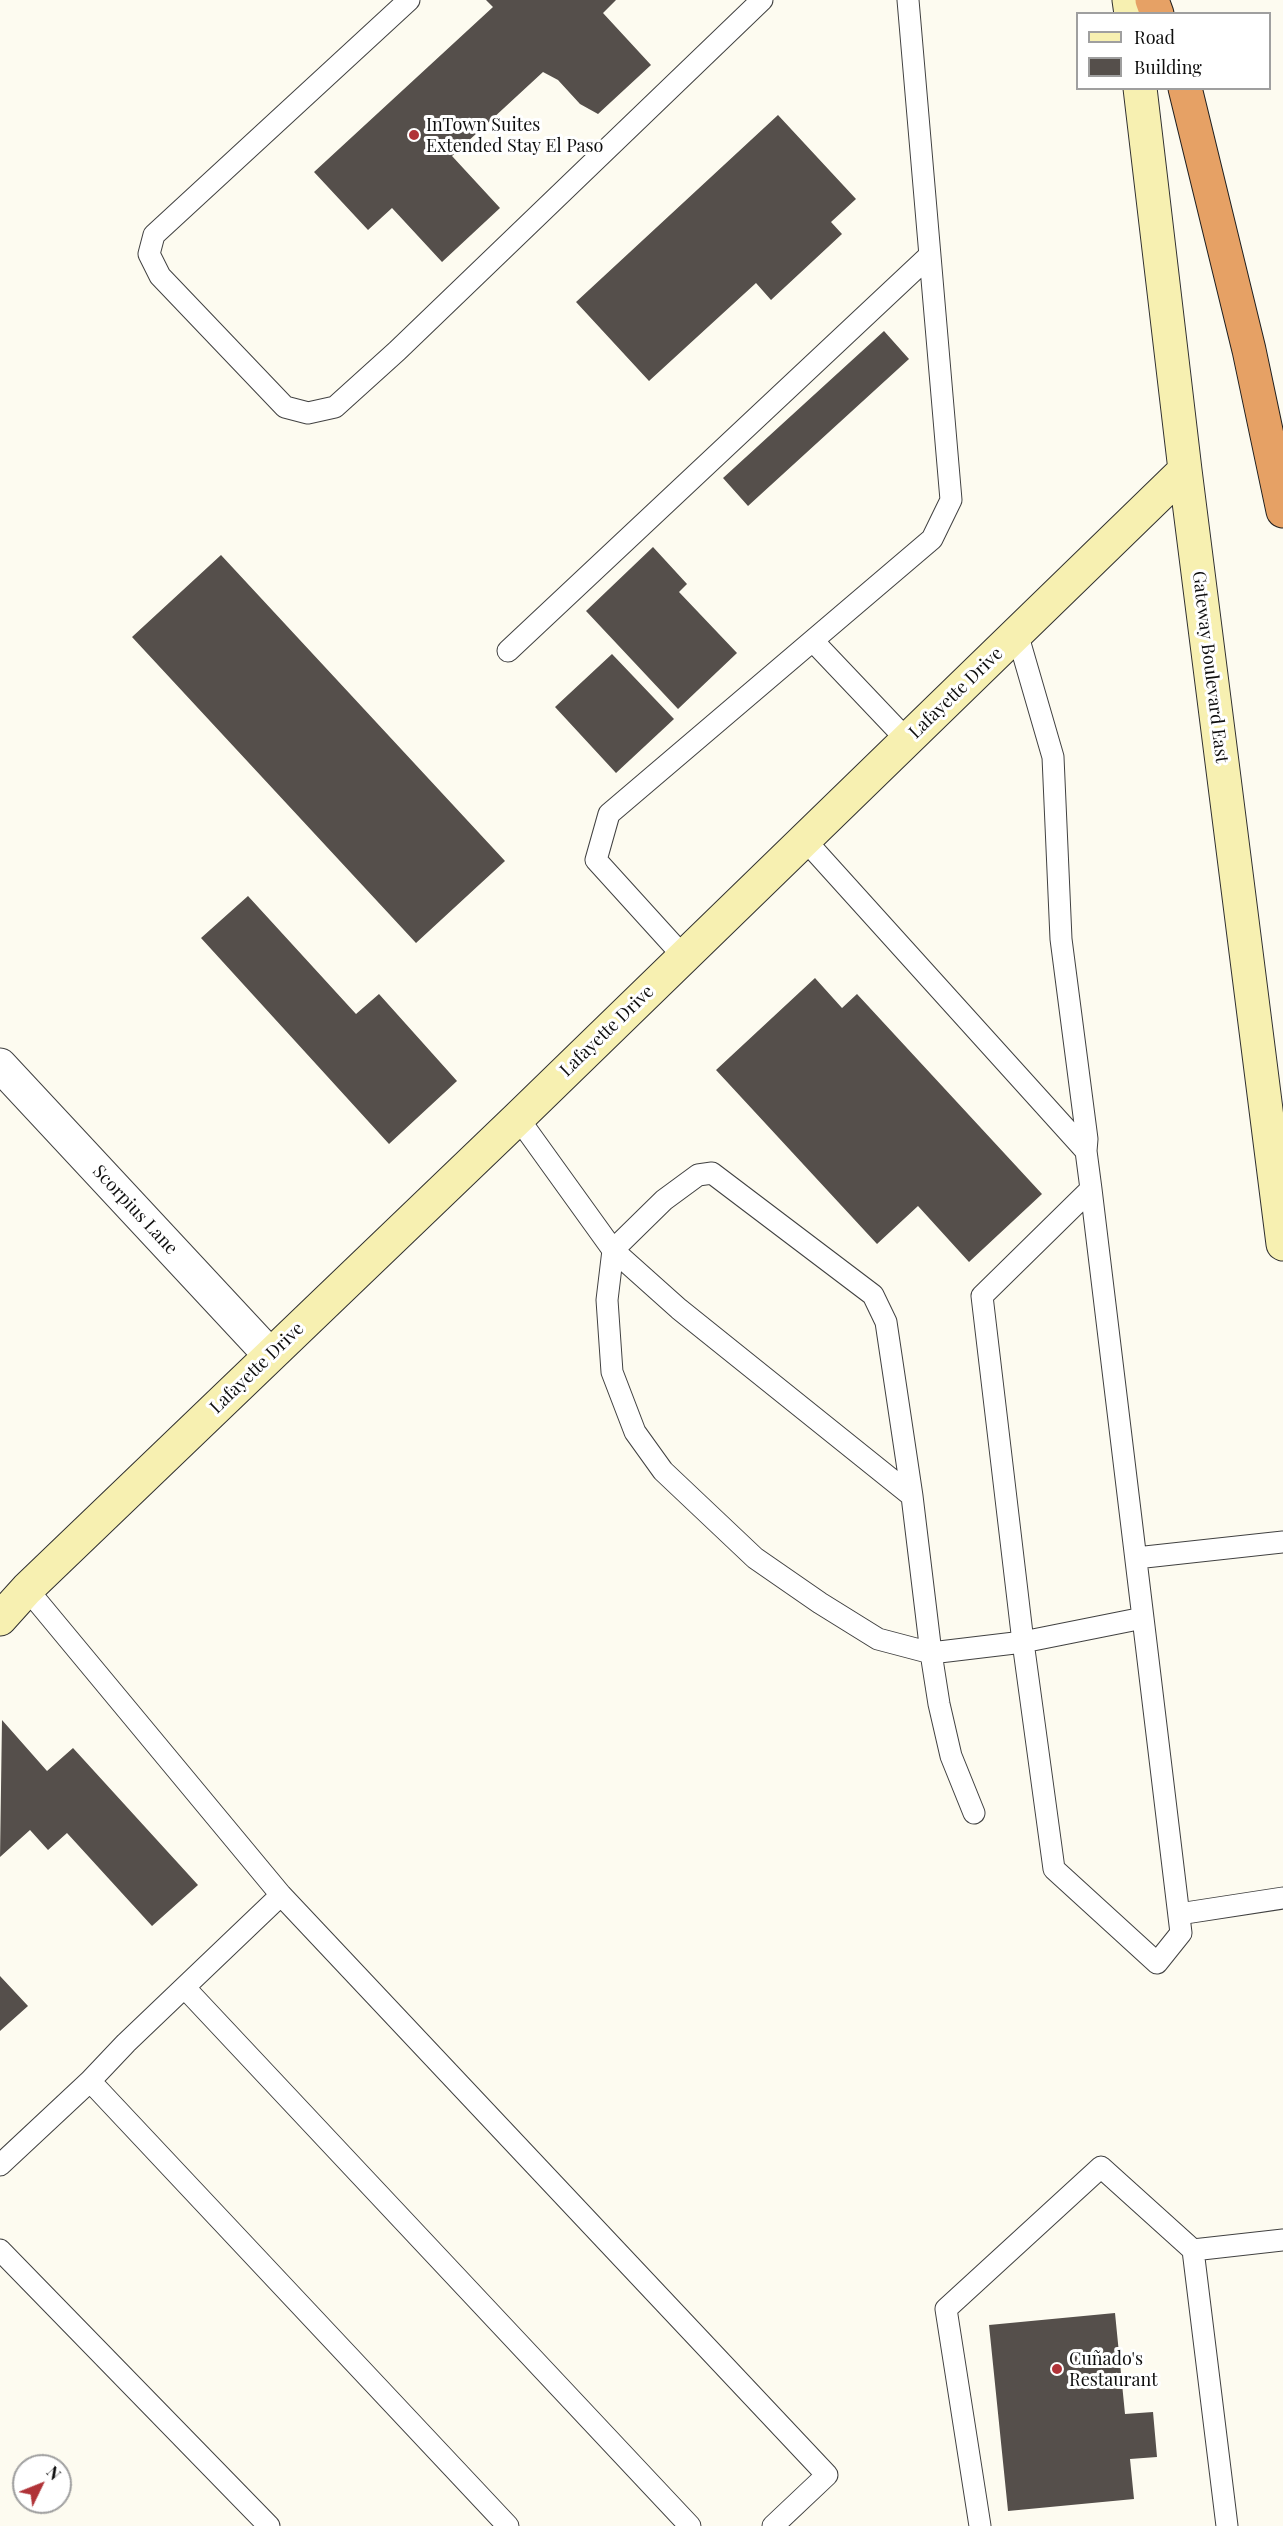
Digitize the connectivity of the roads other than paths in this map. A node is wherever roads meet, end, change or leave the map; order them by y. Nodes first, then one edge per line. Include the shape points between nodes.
1 (409, 0) edge
2 (762, 0) edge
3 (908, 0) edge
4 (1140, 90) edge
5 (1185, 90) edge
6 (929, 256) junction
7 (1185, 470) junction
8 (1283, 511) edge
9 (1017, 633) junction
10 (813, 641) junction
11 (507, 651) dead end
12 (907, 740) junction
13 (805, 840) junction
14 (684, 957) junction
15 (0, 1065) edge
16 (518, 1118) junction
17 (1086, 1151) junction
18 (1091, 1189) junction
19 (1283, 1244) edge
20 (613, 1250) junction
21 (270, 1355) junction
22 (912, 1496) junction
23 (1283, 1542) edge
24 (1136, 1558) junction
25 (27, 1589) junction
26 (0, 1610) edge
27 (1143, 1618) junction
28 (0, 1619) edge
29 (1023, 1642) junction
30 (931, 1653) junction
31 (974, 1813) dead end
32 (281, 1895) junction
33 (1283, 1898) edge
34 (1179, 1914) junction
35 (185, 1988) junction
36 (90, 2081) junction
37 (0, 2164) edge
38 (1283, 2240) edge
39 (0, 2250) edge
40 (1193, 2250) junction
41 (268, 2526) edge
42 (508, 2526) edge
43 (690, 2526) edge
44 (773, 2526) edge
45 (980, 2526) edge
46 (1227, 2526) edge

1 - 2 lane via 154,236 149,255 160,276 285,407 308,413 335,407
3 - 6 lane
4 - 7 street, Gateway Boulevard East
5 - 8 highway via 1249,350
6 - 10 lane via 951,500 932,539
6 - 11 lane
7 - 9 street, Lafayette Drive
7 - 19 street, Gateway Boulevard East
9 - 12 street, Lafayette Drive
9 - 17 lane via 1053,757 1061,939
10 - 12 lane
10 - 14 lane via 609,814 596,860
12 - 13 street, Lafayette Drive
13 - 14 street, Lafayette Drive
13 - 17 lane
14 - 16 street, Lafayette Drive
15 - 21 street, Scorpius Lane
16 - 20 lane
16 - 21 street, Lafayette Drive
17 - 18 lane
18 - 24 lane
18 - 29 lane via 981,1296
20 - 22 lane via 679,1309
20 - 22 lane via 664,1200 698,1175 712,1173 873,1295 886,1322
20 - 30 lane via 607,1300 612,1372 635,1432 663,1471 755,1558 820,1603 878,1639
21 - 25 street, Lafayette Drive
22 - 30 lane
23 - 24 lane
24 - 27 lane
25 - 26 street, Lafayette Drive
25 - 28 street, Lafayette Drive
25 - 32 lane
27 - 29 lane
27 - 34 lane
29 - 30 lane
29 - 34 lane via 1054,1869 1157,1963 1181,1933
30 - 31 lane via 951,1756
32 - 35 lane
32 - 44 lane via 827,2475
33 - 34 lane
35 - 36 lane
35 - 43 lane
36 - 37 lane
36 - 42 lane
38 - 40 lane
39 - 41 lane
40 - 45 lane via 1101,2167 946,2309
40 - 46 lane

